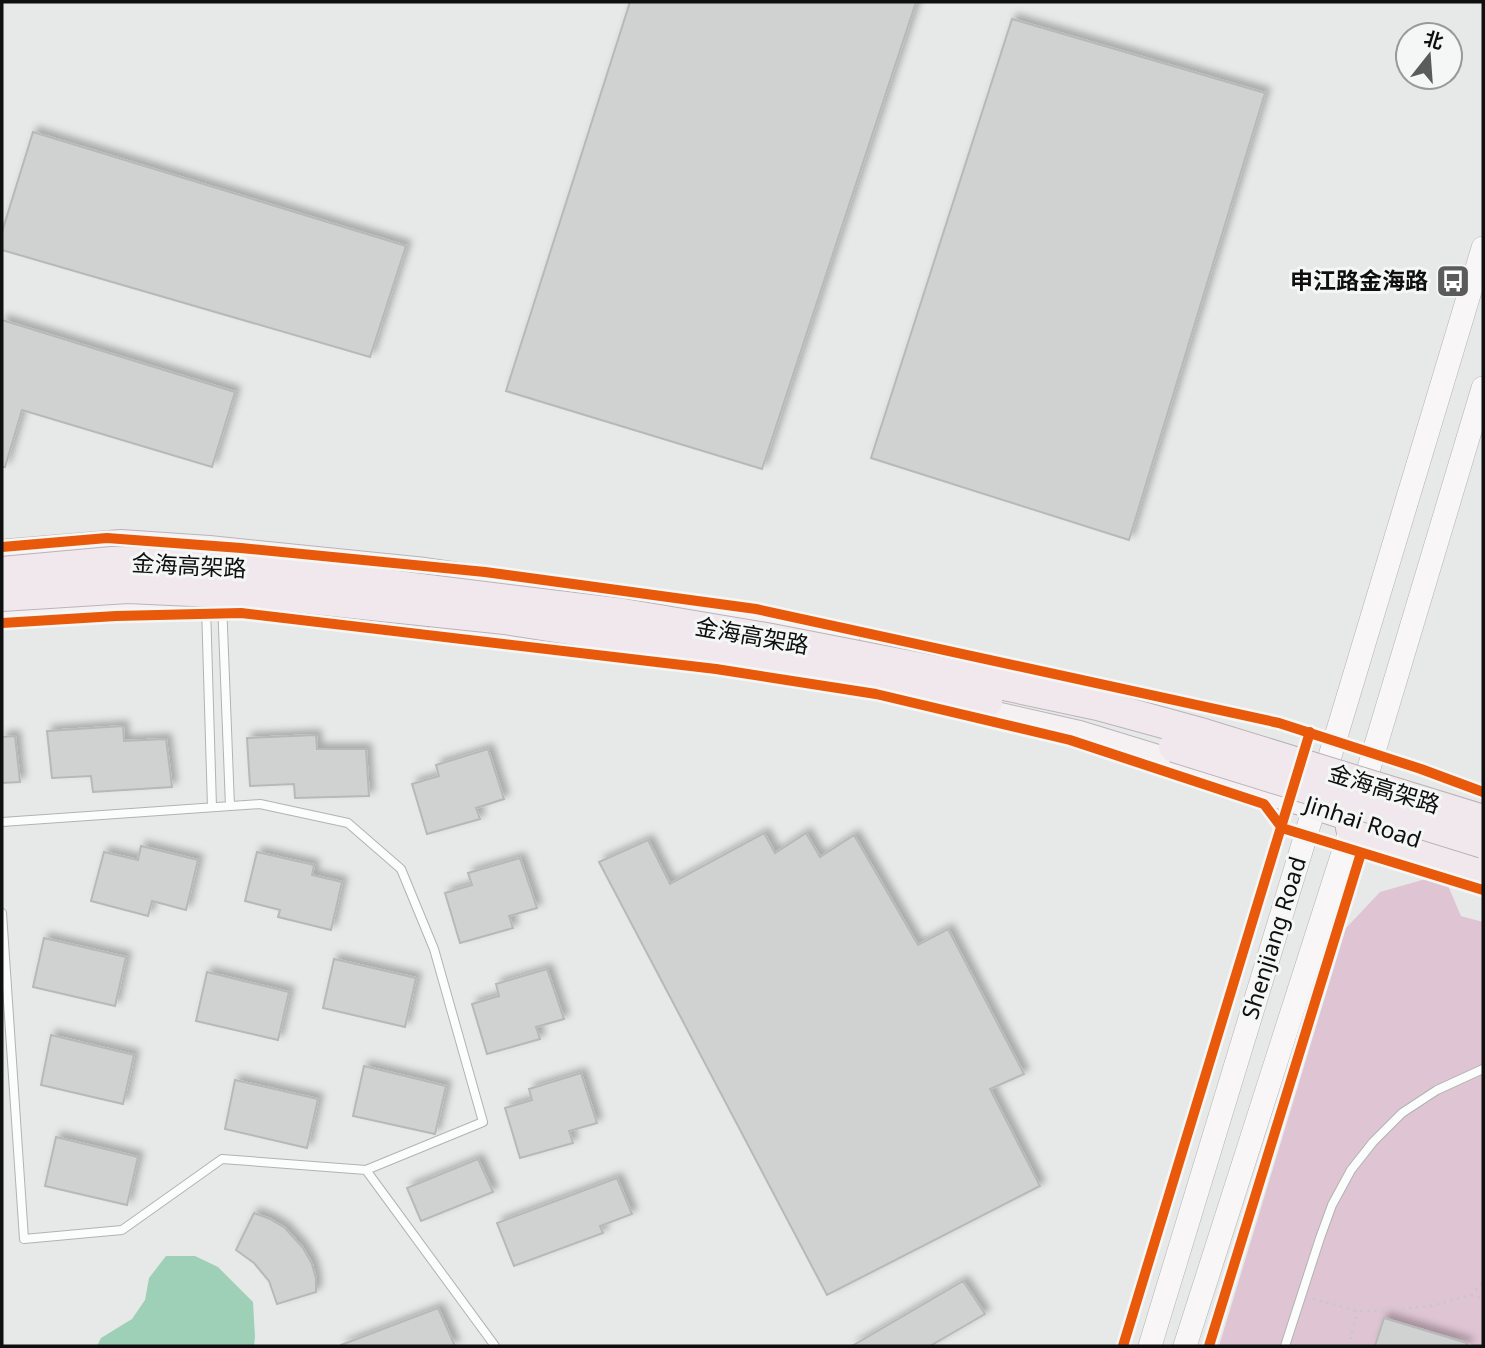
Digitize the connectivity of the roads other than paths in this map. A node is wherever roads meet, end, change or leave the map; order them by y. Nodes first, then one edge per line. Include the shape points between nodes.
1 (1483, 248) edge
2 (1483, 388) edge
3 (238, 552) junction
4 (2, 553) edge
5 (2, 561) edge
6 (2, 572) edge
7 (2, 596) edge
8 (214, 602) junction
9 (2, 614) edge
10 (1329, 758) junction
11 (1368, 771) junction
12 (230, 806) junction
13 (1314, 806) junction
14 (212, 807) junction
15 (1483, 807) edge
16 (1483, 820) edge
17 (2, 822) edge
18 (1352, 824) junction
19 (1483, 843) edge
20 (1483, 861) edge
21 (1483, 873) edge
22 (2, 913) edge
23 (1483, 1069) edge
24 (366, 1170) junction
25 (495, 1346) edge
26 (1150, 1346) edge
27 (1185, 1346) edge
28 (1286, 1346) edge

1 - 10 main road, Shenjiang Road
2 - 11 main road, Shenjiang Road
3 - 4 main road via 121,543
3 - 5 highway via 136,550
3 - 10 main road via 425,571 753,618 1102,697
6 - 16 highway, 金海高架路, bridge via 112,562 187,563 623,614 1098,705
7 - 19 highway, 金海高架路, bridge via 128,588 277,595 505,619 750,657 1122,731
8 - 9 main road, Jinhai Road
8 - 12 lane
8 - 13 main road, Jinhai Road via 241,601 705,660 877,688 1079,734
8 - 14 lane
10 - 11 main road
10 - 13 main road, Shenjiang Road
11 - 15 main road
11 - 18 main road, Shenjiang Road
12 - 14 lane
12 - 24 lane via 260,804 348,823 401,869 435,949 483,1122
13 - 18 main road, Jinhai Road
13 - 26 main road, Shenjiang Road
14 - 17 lane
18 - 20 main road, Jinhai Road
18 - 21 highway
18 - 27 main road, Shenjiang Road
22 - 24 lane via 24,1239 122,1230 222,1159
23 - 28 lane via 1437,1090 1402,1113 1351,1170 1332,1205
24 - 25 lane

